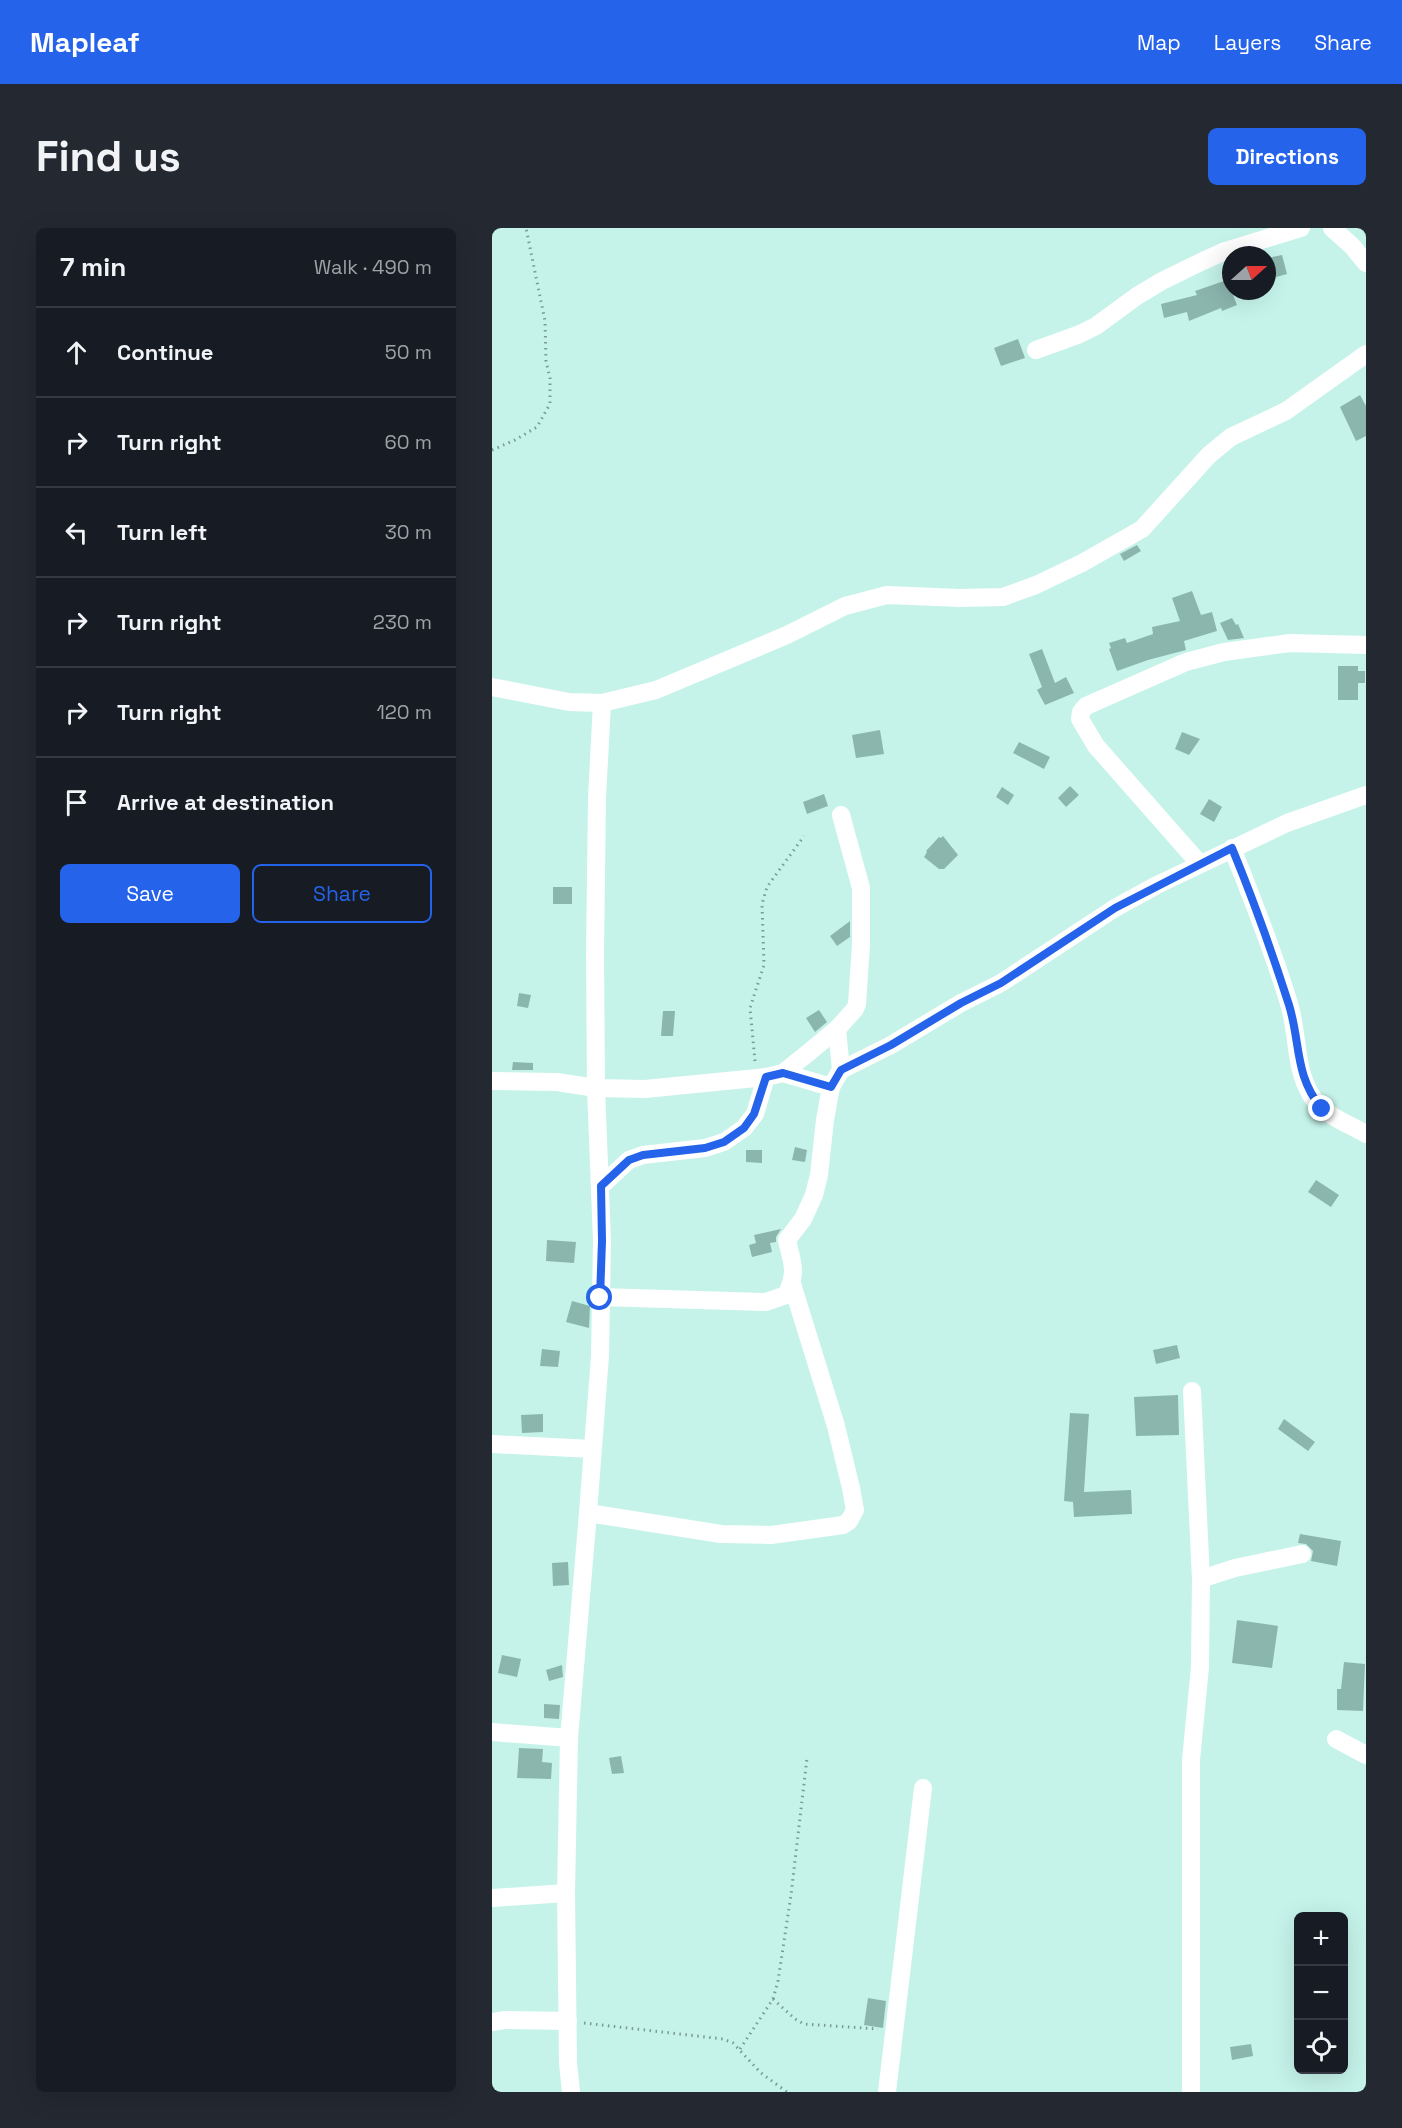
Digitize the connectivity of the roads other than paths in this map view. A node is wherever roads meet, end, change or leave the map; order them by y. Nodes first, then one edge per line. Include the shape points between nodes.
1 (1301, 228) edge
2 (1332, 228) edge
3 (1366, 263) edge
4 (1036, 350) dead end
5 (1366, 354) edge
6 (1366, 645) edge
7 (492, 687) edge
8 (602, 703) junction
9 (1366, 795) edge
10 (842, 815) dead end
11 (1232, 848) junction
12 (1199, 863) junction
13 (837, 1029) junction
14 (841, 1070) junction
15 (769, 1076) junction
16 (492, 1081) edge
17 (831, 1087) junction
18 (596, 1088) junction
19 (1366, 1134) edge
20 (601, 1186) junction
21 (792, 1284) junction
22 (600, 1298) junction
23 (1192, 1391) dead end
24 (492, 1444) edge
25 (592, 1449) junction
26 (588, 1513) junction
27 (1302, 1554) dead end
28 (1201, 1579) junction
29 (492, 1732) edge
30 (569, 1738) junction
31 (1336, 1739) dead end
32 (1366, 1755) edge
33 (923, 1788) dead end
34 (566, 1893) junction
35 (492, 1898) edge
36 (568, 2021) junction
37 (492, 2022) edge
38 (571, 2092) edge
39 (887, 2092) edge
40 (1191, 2092) edge

1 - 4 street via 1203,261 1153,286 1096,326
2 - 3 street
5 - 8 street via 1286,411 1231,437 1209,455 1142,529 1036,585 1003,597 887,595 844,606 787,635 656,690
6 - 12 street via 1290,643 1224,652 1159,673 1086,706 1081,712 1080,719 1096,746
7 - 8 street via 569,702
8 - 18 street via 597,798
9 - 11 street via 1287,823
10 - 13 street via 861,888 861,945 857,1004
11 - 12 street
11 - 19 street via 1290,1007 1299,1061 1311,1096 1322,1109
12 - 14 street via 1115,908 1001,983
13 - 14 street
13 - 15 street
14 - 17 street
15 - 17 street
15 - 18 street via 645,1089
15 - 20 street via 754,1114 744,1128 724,1142 636,1158
16 - 18 street via 557,1082
17 - 21 street via 814,1195 787,1240 794,1269
18 - 20 street
20 - 22 street
21 - 22 street via 786,1295 766,1302
21 - 26 street via 849,1478 855,1510 849,1521 771,1535 721,1534
22 - 25 street via 600,1356
23 - 28 street
24 - 25 street
25 - 26 street
26 - 30 street
27 - 28 street
28 - 40 street via 1200,1667 1191,1761
29 - 30 street
30 - 34 street
31 - 32 street
33 - 39 street
34 - 35 street
34 - 36 street
36 - 37 street
36 - 38 street

